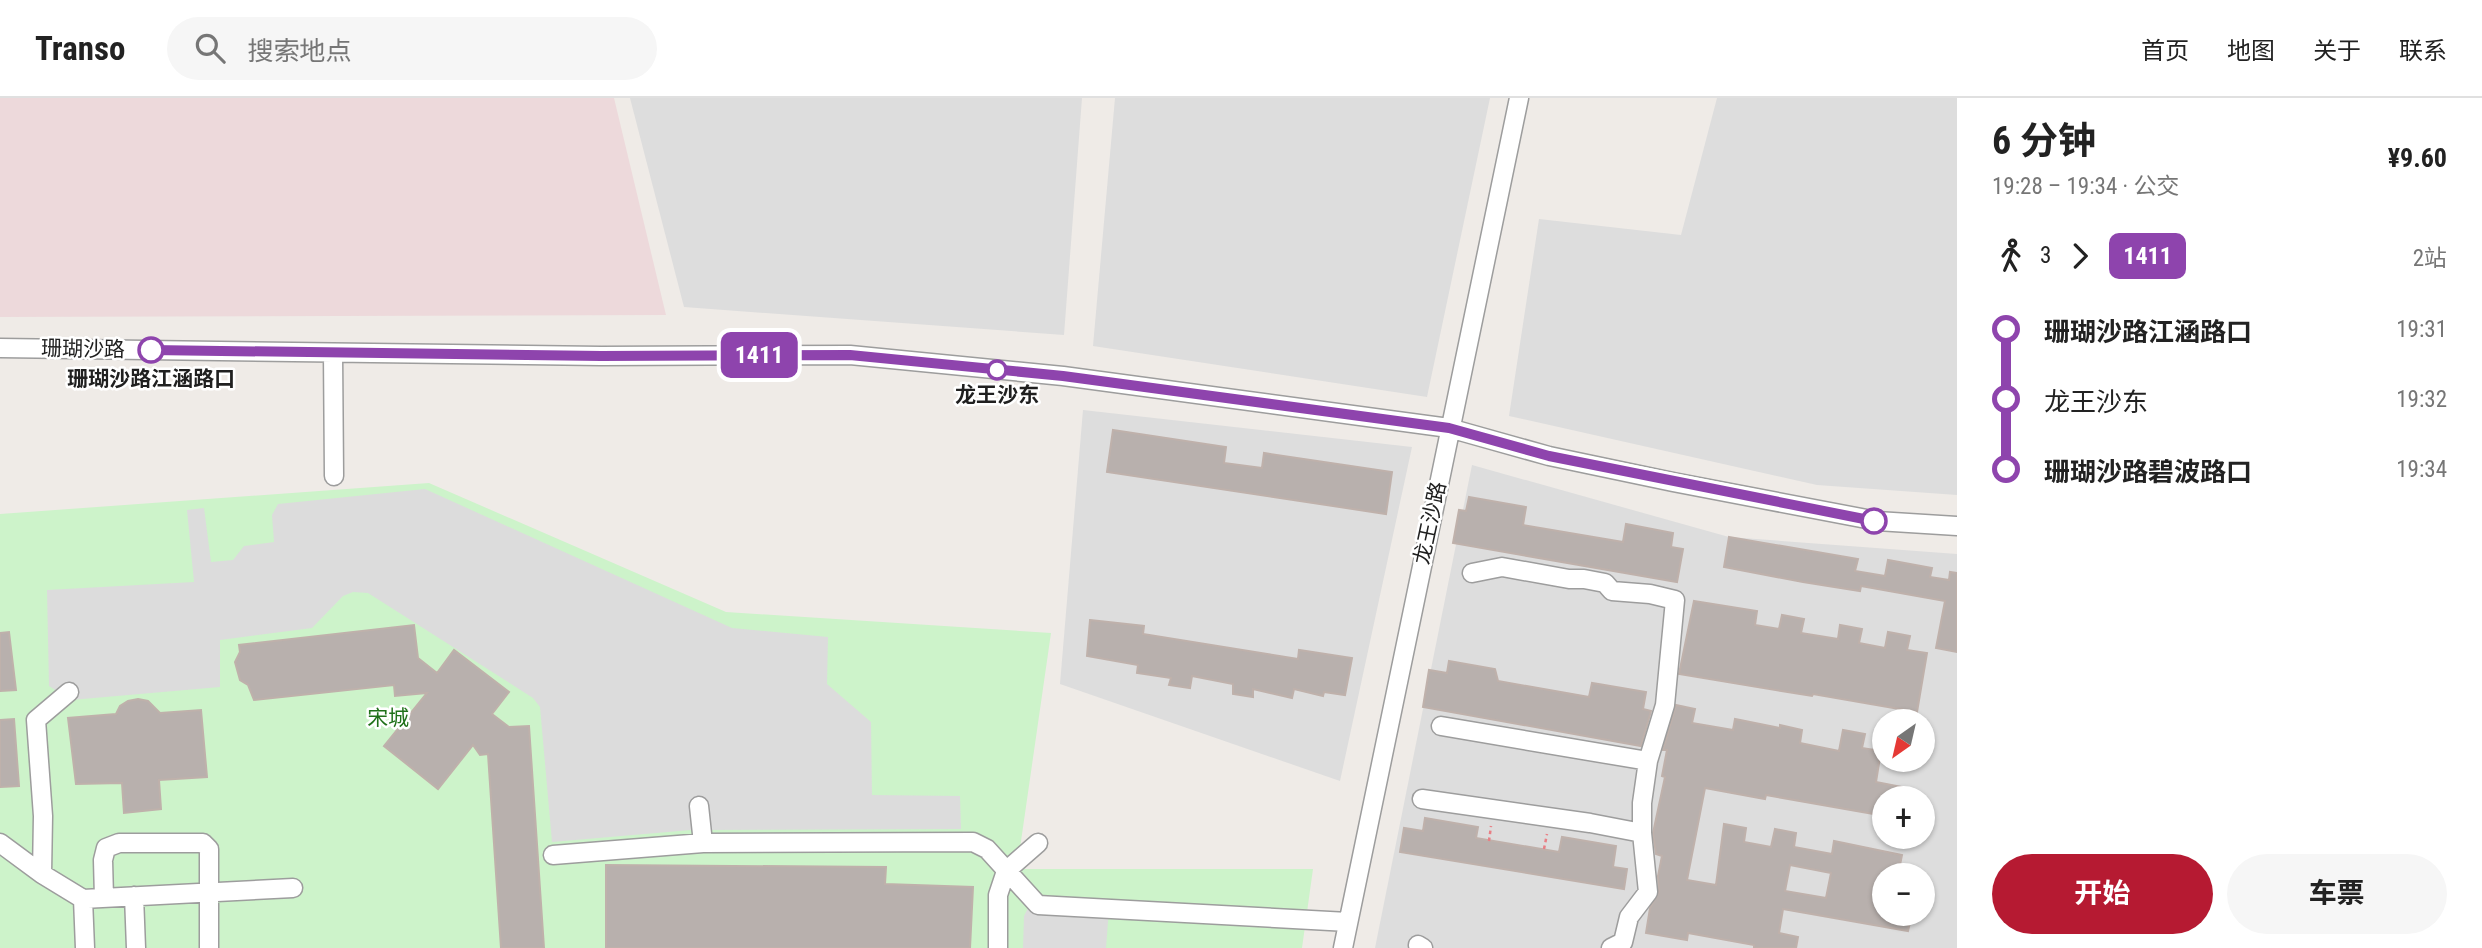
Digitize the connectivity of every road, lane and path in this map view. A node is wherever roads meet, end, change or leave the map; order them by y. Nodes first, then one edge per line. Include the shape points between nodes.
1 (1519, 98) edge
2 (0, 348) edge
3 (333, 353) junction
4 (1449, 428) junction
5 (334, 475) dead end
6 (1957, 526) edge
7 (1472, 573) dead end
8 (69, 692) dead end
9 (1441, 726) dead end
10 (1648, 761) junction
11 (1422, 799) dead end
12 (699, 806) dead end
13 (1642, 833) junction
14 (0, 843) edge
15 (703, 843) junction
16 (1038, 844) dead end
17 (553, 855) dead end
18 (1006, 870) junction
19 (41, 874) junction
20 (293, 888) dead end
21 (208, 892) junction
22 (134, 896) junction
23 (104, 898) junction
24 (83, 899) junction
25 (1348, 922) junction
26 (1621, 946) edge
27 (85, 948) edge
28 (136, 948) edge
29 (209, 948) edge
30 (998, 948) edge
31 (1343, 948) edge

1 - 4 street, 龙王沙路
2 - 3 street, 珊瑚沙路
3 - 4 street, 珊瑚沙路 via 850,355 1063,376
3 - 5 street
4 - 6 street, 珊瑚沙路 via 1549,456 1687,485 1877,521
4 - 25 street, 龙王沙路
7 - 10 street via 1502,567 1605,583 1612,591 1675,600 1665,705
8 - 19 street via 36,720 43,816
9 - 10 street
10 - 13 street
11 - 13 street
12 - 15 street
13 - 26 street via 1648,892 1629,917
14 - 19 street
15 - 17 street
15 - 18 street via 973,842 987,849
16 - 18 street
18 - 25 street via 1038,905
18 - 30 street via 998,895
19 - 24 street
20 - 21 street
21 - 22 street
21 - 23 street via 209,849 203,843 119,843 106,848
21 - 29 street
22 - 23 street
22 - 28 street
23 - 24 street
24 - 27 street
25 - 31 street, 龙王沙路

